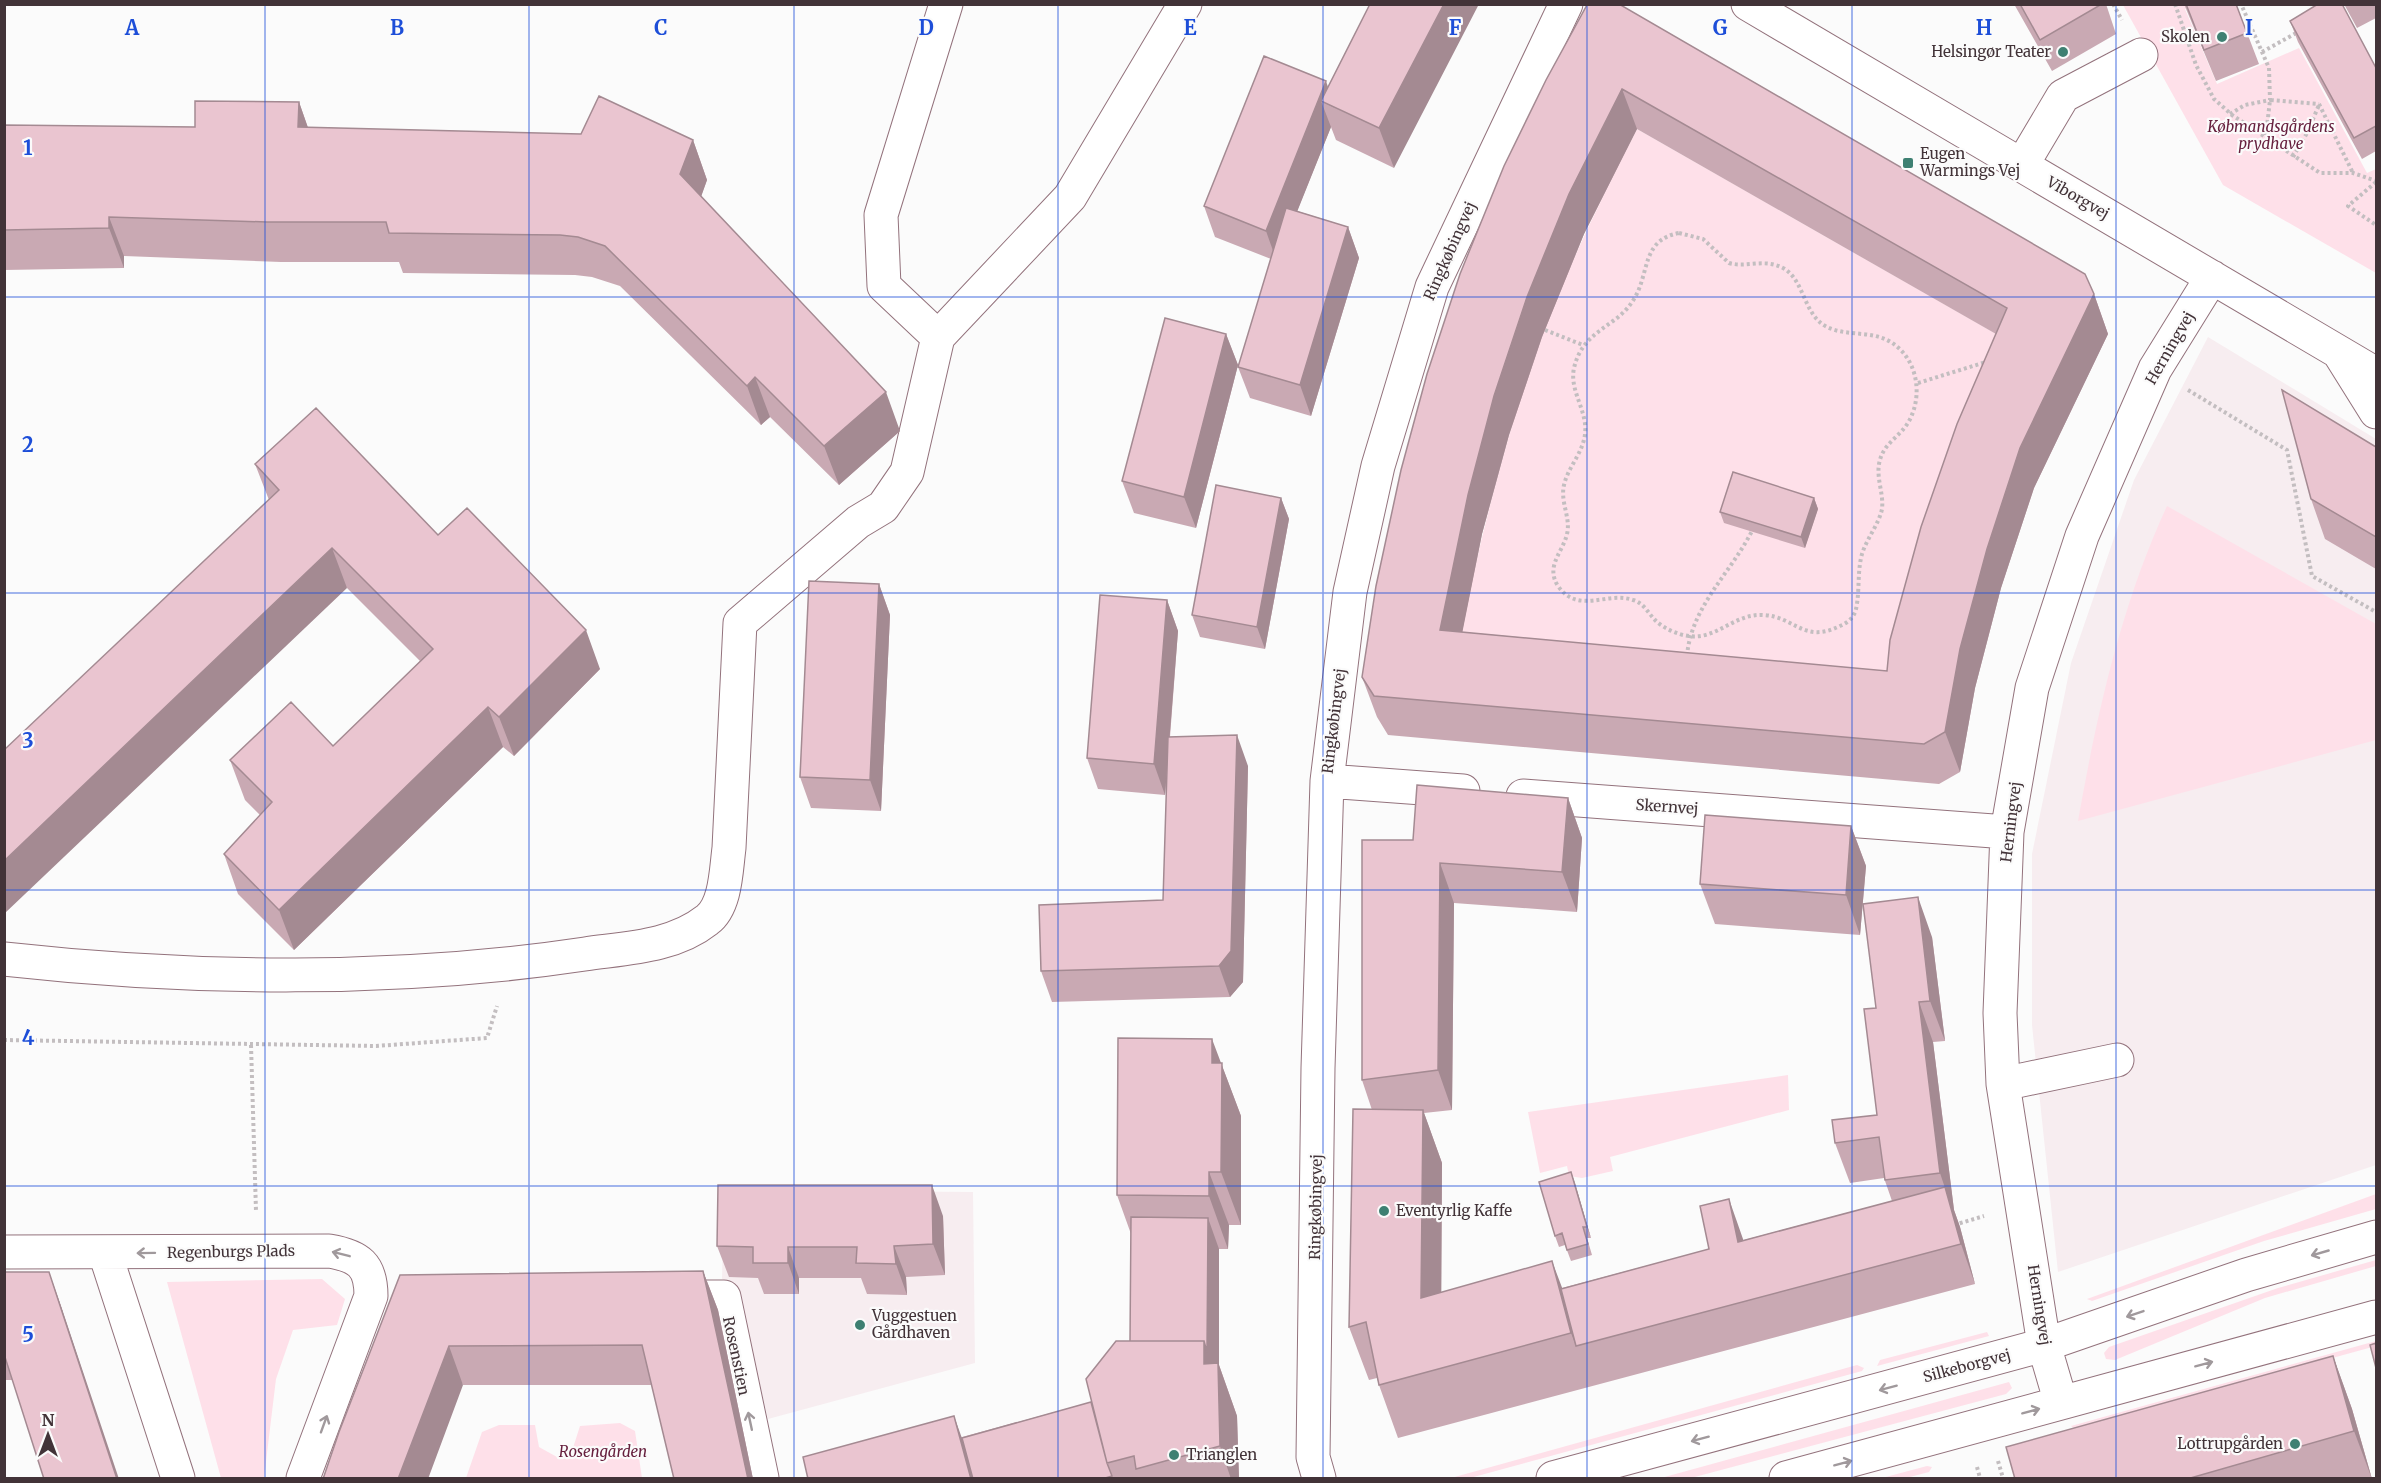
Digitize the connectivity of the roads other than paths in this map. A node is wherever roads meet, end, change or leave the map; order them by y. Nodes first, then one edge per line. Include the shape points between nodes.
1 (946, 4) edge
2 (1185, 4) edge
3 (1748, 4) edge
4 (1560, 15) edge
5 (2141, 55) dead end
6 (2022, 165) junction
7 (2212, 277) junction
8 (938, 338) junction
9 (2339, 352) junction
10 (2376, 374) edge
11 (2376, 411) edge
12 (1327, 781) junction
13 (2007, 832) junction
14 (4, 958) edge
15 (2117, 1060) dead end
16 (2003, 1084) junction
17 (2376, 1237) edge
18 (4, 1252) edge
19 (105, 1253) junction
20 (634, 1297) edge
21 (2376, 1317) edge
22 (2044, 1345) junction
23 (2061, 1403) junction
24 (178, 1479) edge
25 (303, 1479) edge
26 (762, 1479) edge
27 (1318, 1479) edge
28 (1553, 1479) edge
29 (1786, 1479) edge

1 - 8 street via 881,215 884,286
2 - 8 street via 1070,197
3 - 6 street, Viborgvej
4 - 12 street, Ringkøbingvej via 1432,288 1382,454 1350,592
5 - 6 street via 2063,96
6 - 7 street, Viborgvej
7 - 9 street, Viborgvej
7 - 13 street, Herningvej via 2155,369 2082,536 2032,688
8 - 14 street via 908,472 883,507 858,522 740,623 729,848 719,903 709,919 657,944 510,966 313,974 60,965
9 - 10 street, Viborgvej
9 - 11 street
12 - 13 street, Skernvej
12 - 27 street, Ringkøbingvej via 1312,1457
13 - 16 street, Herningvej via 2000,1012
15 - 16 street
16 - 22 street, Herningvej
17 -> 22 street, Silkeborgvej via 2246,1275
18 - 19 street, Regenburgs Plads
19 - 24 street
25 -> 19 street, Regenburgs Plads via 383,1296 364,1266 348,1254 329,1251
26 -> 20 street, Rosenstien via 723,1297
23 -> 21 street
22 - 23 street, Herningvej
22 -> 28 street, Silkeborgvej
29 -> 23 street

